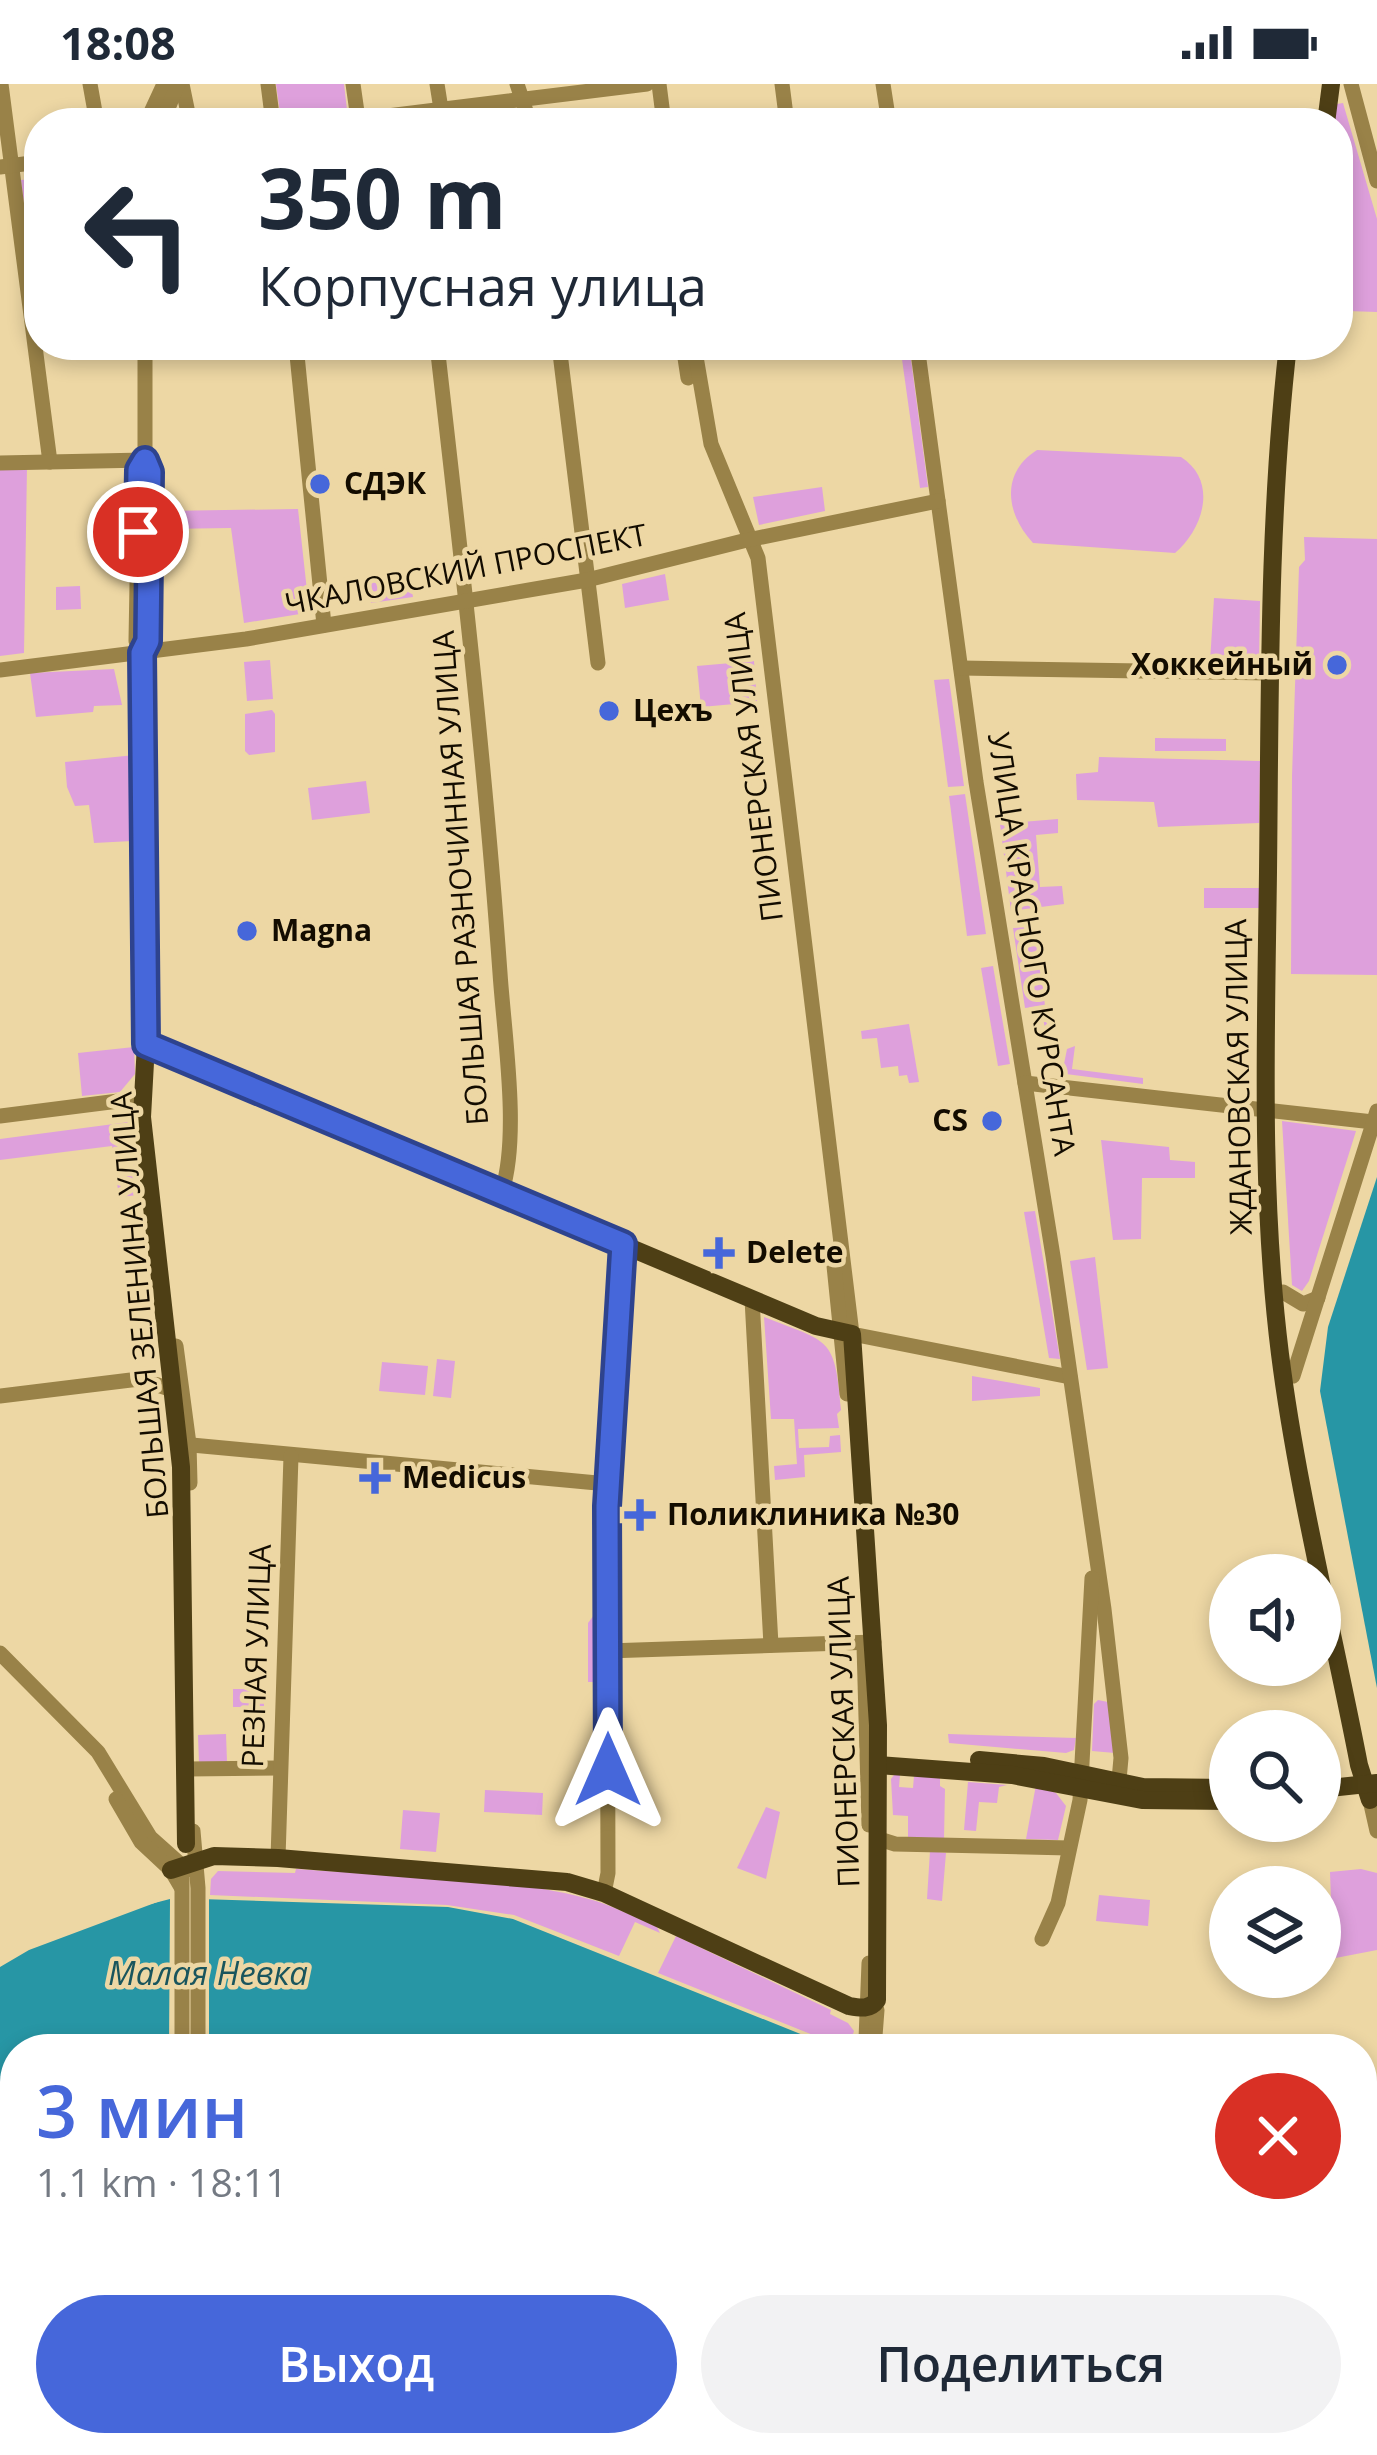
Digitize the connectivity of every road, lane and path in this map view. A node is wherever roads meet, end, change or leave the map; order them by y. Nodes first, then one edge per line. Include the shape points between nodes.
1 (1, 84) edge
2 (648, 84) edge
3 (1327, 90) edge
4 (519, 91) edge
5 (1353, 92) edge
6 (444, 108) edge
7 (6, 166) edge
8 (1377, 181) edge
9 (24, 287) edge
10 (35, 360) edge
11 (145, 360) edge
12 (298, 360) edge
13 (439, 360) edge
14 (561, 360) edge
15 (685, 360) edge
16 (697, 360) edge
17 (919, 360) edge
18 (1286, 360) edge
19 (1298, 360) edge
20 (145, 460) junction
21 (50, 462) junction
22 (0, 463) edge
23 (938, 501) junction
24 (748, 540) junction
25 (587, 580) junction
26 (466, 600) junction
27 (324, 625) junction
28 (142, 653) junction
29 (598, 663) dead end
30 (961, 668) junction
31 (0, 670) edge
32 (1270, 673) junction
33 (146, 1044) junction
34 (1025, 1083) junction
35 (823, 1090) junction
36 (142, 1103) junction
37 (1268, 1108) junction
38 (0, 1116) edge
39 (1375, 1116) edge
40 (0, 1126) edge
41 (502, 1191) junction
42 (623, 1244) junction
43 (1283, 1292) junction
44 (1318, 1298) junction
45 (752, 1299) junction
46 (847, 1333) junction
47 (170, 1360) junction
48 (1293, 1376) junction
49 (1070, 1377) junction
50 (139, 1379) junction
51 (173, 1390) junction
52 (0, 1396) edge
53 (185, 1444) junction
54 (291, 1456) junction
55 (608, 1484) junction
56 (1094, 1551) junction
57 (870, 1642) junction
58 (771, 1645) junction
59 (607, 1651) junction
60 (0, 1653) edge
61 (0, 1667) edge
62 (1087, 1699) junction
63 (1114, 1700) junction
64 (875, 1759) junction
65 (279, 1768) junction
66 (190, 1769) junction
67 (1082, 1781) junction
68 (1209, 1788) edge
69 (1119, 1789) junction
70 (1341, 1790) edge
71 (1372, 1791) edge
72 (1341, 1797) edge
73 (1209, 1799) edge
74 (1377, 1831) edge
75 (879, 1839) junction
76 (1069, 1847) junction
77 (278, 1858) junction
78 (186, 1869) junction
79 (604, 1893) junction
80 (1042, 1939) dead end
81 (838, 2002) junction
82 (872, 2004) junction
83 (182, 2034) edge
84 (197, 2034) edge
85 (860, 2034) edge
86 (868, 2034) edge

1 - 7 street
2 - 4 street
3 - 5 street
4 - 6 street
5 - 8 street
7 - 9 street
10 - 21 street
11 - 20 street, БОЛЬШАЯ ЗЕЛЕНИНА УЛИЦА
12 - 27 street
13 - 26 street, БОЛЬШАЯ РАЗНОЧИННАЯ УЛИЦА
14 - 25 street
15 - 24 street, ПИОНЕРСКАЯ УЛИЦА via 698,437
16 - 24 street, ПИОНЕРСКАЯ УЛИЦА via 711,444
17 - 23 street, УЛИЦА КРАСНОГО КУРСАНТА
18 - 32 main road, ЖДАНОВСКАЯ УЛИЦА
19 - 37 main road, ЖДАНОВСКАЯ УЛИЦА via 1287,449
20 - 21 street
20 - 28 street, БОЛЬШАЯ ЗЕЛЕНИНА УЛИЦА
21 - 22 street
23 - 24 street, ЧКАЛОВСКИЙ ПРОСПЕКТ
23 - 30 street, УЛИЦА КРАСНОГО КУРСАНТА
24 - 25 street, ЧКАЛОВСКИЙ ПРОСПЕКТ
24 - 35 street, ПИОНЕРСКАЯ УЛИЦА
25 - 26 street, ЧКАЛОВСКИЙ ПРОСПЕКТ
25 - 29 street
26 - 27 street, ЧКАЛОВСКИЙ ПРОСПЕКТ
26 - 41 street, БОЛЬШАЯ РАЗНОЧИННАЯ УЛИЦА via 502,996 510,1164
27 - 28 street, ЧКАЛОВСКИЙ ПРОСПЕКТ
28 - 31 street, ЧКАЛОВСКИЙ ПРОСПЕКТ
28 - 33 street, БОЛЬШАЯ ЗЕЛЕНИНА УЛИЦА
30 - 32 street
30 - 34 street, УЛИЦА КРАСНОГО КУРСАНТА
32 - 37 main road, ЖДАНОВСКАЯ УЛИЦА
33 - 36 main road, БОЛЬШАЯ ЗЕЛЕНИНА УЛИЦА
33 - 41 main road
33 - 53 street, БОЛЬШАЯ ЗЕЛЕНИНА УЛИЦА
34 - 37 street
34 - 49 street, УЛИЦА КРАСНОГО КУРСАНТА
35 - 46 street, ПИОНЕРСКАЯ УЛИЦА
35 - 46 street, ПИОНЕРСКАЯ УЛИЦА via 815,1106
36 - 38 street
36 - 40 street
36 - 47 main road, БОЛЬШАЯ ЗЕЛЕНИНА УЛИЦА
37 - 39 street
37 - 43 main road, ЖДАНОВСКАЯ УЛИЦА
37 - 71 main road, ЖДАНОВСКАЯ УЛИЦА via 1280,1357
39 - 44 street
41 - 42 main road
42 - 45 main road
42 - 55 street
43 - 44 street via 1303,1304
43 - 48 main road, ЖДАНОВСКАЯ УЛИЦА
44 - 48 street
45 - 46 main road
45 - 58 street
46 - 49 street
46 - 57 main road, ПИОНЕРСКАЯ УЛИЦА
47 - 50 street
47 - 51 main road, БОЛЬШАЯ ЗЕЛЕНИНА УЛИЦА
48 - 71 main road, ЖДАНОВСКАЯ УЛИЦА
49 - 56 street, УЛИЦА КРАСНОГО КУРСАНТА
50 - 51 street
50 - 52 street
51 - 53 main road, БОЛЬШАЯ ЗЕЛЕНИНА УЛИЦА
53 - 54 street
53 - 66 main road, БОЛЬШАЯ ЗЕЛЕНИНА УЛИЦА
54 - 55 street
54 - 65 street, РЕЗНАЯ УЛИЦА
55 - 59 street
56 - 62 street, УЛИЦА КРАСНОГО КУРСАНТА
56 - 63 street, УЛИЦА КРАСНОГО КУРСАНТА
57 - 58 street
57 - 64 main road, ПИОНЕРСКАЯ УЛИЦА
58 - 59 street
59 - 79 street
60 - 78 street via 94,1748 151,1837
61 - 78 street via 89,1757 141,1842
62 - 63 street
62 - 67 street, УЛИЦА КРАСНОГО КУРСАНТА
63 - 69 street, УЛИЦА КРАСНОГО КУРСАНТА
64 - 67 main road
64 - 75 main road, ПИОНЕРСКАЯ УЛИЦА
64 - 82 street, ПИОНЕРСКАЯ УЛИЦА
65 - 66 street
65 - 77 street, РЕЗНАЯ УЛИЦА
66 - 78 main road, БОЛЬШАЯ ЗЕЛЕНИНА УЛИЦА
67 - 69 main road
67 - 76 street, УЛИЦА КРАСНОГО КУРСАНТА
68 - 69 main road
69 - 73 main road
70 - 71 main road
71 - 72 main road
71 - 74 street, ЖДАНОВСКАЯ УЛИЦА
75 - 76 street
75 - 82 main road, ПИОНЕРСКАЯ УЛИЦА
76 - 80 street, УЛИЦА КРАСНОГО КУРСАНТА
77 - 78 main road
77 - 79 main road via 513,1876
78 - 83 street
78 - 84 street
79 - 81 main road
81 - 82 main road
81 - 85 street
82 - 86 street

